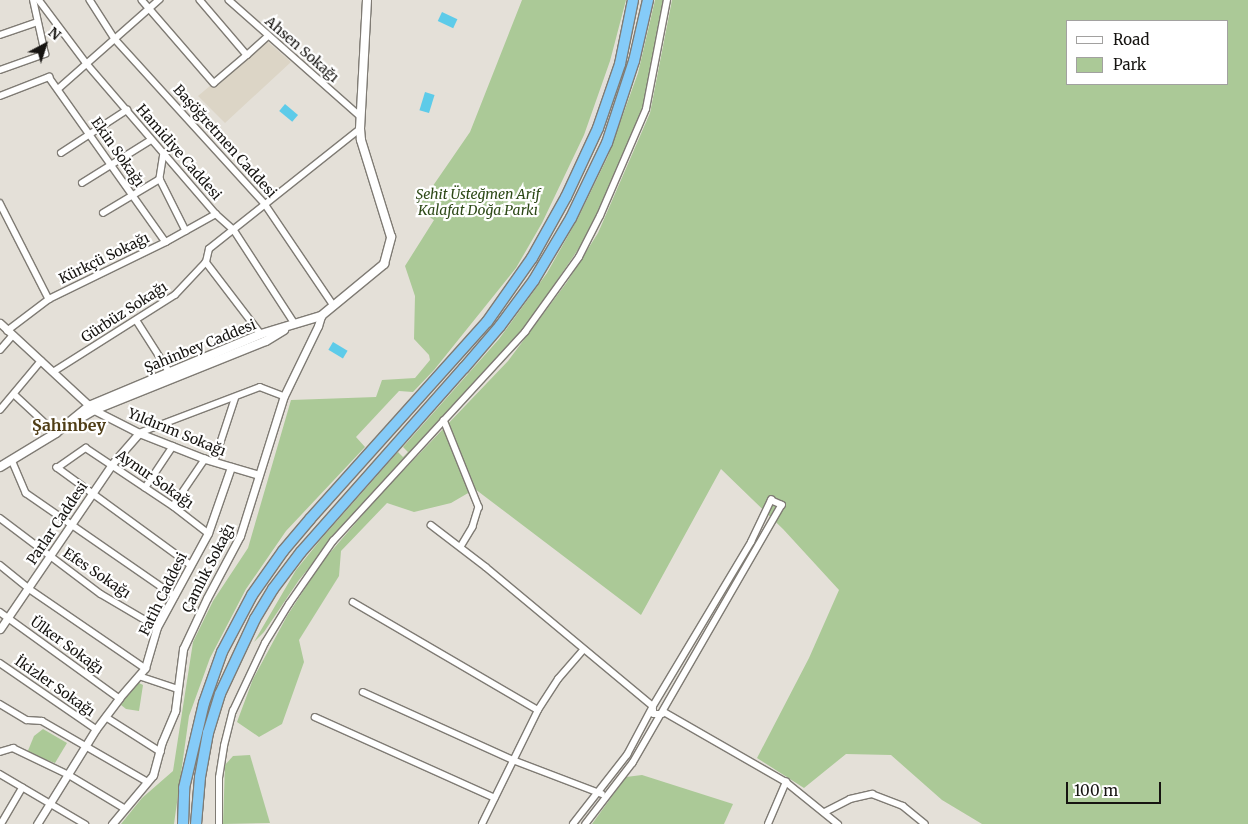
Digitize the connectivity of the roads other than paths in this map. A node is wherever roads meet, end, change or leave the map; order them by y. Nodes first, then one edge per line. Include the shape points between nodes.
1 (32, 0) edge
2 (39, 0) edge
3 (90, 0) edge
4 (142, 0) edge
5 (159, 0) edge
6 (200, 0) edge
7 (229, 0) edge
8 (368, 0) edge
9 (633, 0) edge
10 (648, 0) edge
11 (667, 0) edge
12 (149, 9) junction
13 (37, 22) junction
14 (0, 35) edge
15 (268, 36) junction
16 (115, 38) junction
17 (247, 55) junction
18 (86, 64) junction
19 (0, 70) edge
20 (58, 89) junction
21 (0, 96) edge
22 (127, 110) junction
23 (360, 116) junction
24 (360, 129) junction
25 (90, 134) junction
26 (151, 140) junction
27 (61, 153) dead end
28 (164, 153) junction
29 (112, 165) junction
30 (160, 179) junction
31 (82, 183) dead end
32 (132, 194) junction
33 (0, 203) edge
34 (265, 204) junction
35 (103, 213) dead end
36 (216, 214) junction
37 (234, 230) junction
38 (186, 231) junction
39 (166, 242) junction
40 (206, 262) junction
41 (49, 299) junction
42 (334, 306) junction
43 (321, 316) junction
44 (137, 321) junction
45 (0, 323) edge
46 (294, 324) junction
47 (10, 333) junction
48 (261, 334) junction
49 (0, 350) edge
50 (41, 361) junction
51 (169, 371) junction
52 (53, 372) junction
53 (14, 394) junction
54 (284, 396) junction
55 (235, 398) junction
56 (91, 408) junction
57 (0, 410) edge
58 (444, 420) junction
59 (138, 432) junction
60 (56, 433) junction
61 (173, 446) junction
62 (205, 459) junction
63 (12, 460) junction
64 (214, 462) junction
65 (112, 464) junction
66 (0, 467) edge
67 (231, 467) junction
68 (259, 475) junction
69 (145, 488) junction
70 (92, 494) junction
71 (173, 506) junction
72 (0, 518) edge
73 (431, 525) dead end
74 (70, 526) junction
75 (208, 532) junction
76 (461, 548) junction
77 (50, 556) junction
78 (0, 565) edge
79 (190, 565) junction
80 (28, 588) junction
81 (175, 596) junction
82 (353, 602) dead end
83 (0, 612) edge
84 (7, 618) junction
85 (157, 628) junction
86 (0, 629) edge
87 (583, 650) junction
88 (0, 663) edge
89 (144, 668) junction
90 (138, 676) junction
91 (178, 689) junction
92 (363, 692) dead end
93 (119, 698) junction
94 (0, 704) edge
95 (653, 706) junction
96 (538, 710) junction
97 (664, 712) junction
98 (315, 717) dead end
99 (106, 718) junction
100 (96, 729) junction
101 (87, 746) junction
102 (0, 752) edge
103 (161, 752) junction
104 (513, 760) junction
105 (0, 774) edge
106 (69, 775) junction
107 (148, 782) junction
108 (786, 782) junction
109 (22, 788) junction
110 (599, 793) junction
111 (607, 796) junction
112 (495, 798) junction
113 (51, 804) junction
114 (124, 808) junction
115 (825, 812) junction
116 (1, 824) edge
117 (37, 824) edge
118 (85, 824) edge
119 (112, 824) edge
120 (183, 824) edge
121 (196, 824) edge
122 (220, 824) edge
123 (482, 824) edge
124 (573, 824) edge
125 (586, 824) edge
126 (768, 824) edge
127 (838, 824) edge
128 (925, 824) edge

1 - 13 street
2 - 18 street, Hamidiye Caddesi
3 - 16 street, Başöğretmen Caddesi
4 - 12 street
5 - 12 street
6 - 17 street
7 - 15 street, Ahsen Sokağı
8 - 23 main road
9 - 120 highway via 620,64 598,128 566,197 532,258 487,322 310,519 252,595 222,652 204,703 184,788
10 - 121 highway via 634,62 607,143 571,218 534,280 500,326 301,552 255,619 234,659 211,725 200,777
11 - 58 street via 646,110 591,236 526,332
12 - 16 street
12 - 17 street via 214,83
13 - 14 street
13 - 19 street via 45,54
15 - 17 street
15 - 23 street, Ahsen Sokağı
16 - 18 street
16 - 34 street, Başöğretmen Caddesi
18 - 20 street
18 - 22 street, Hamidiye Caddesi
20 - 21 street, Ekin Sokağı via 49,77
20 - 25 street, Ekin Sokağı
22 - 25 street
22 - 26 street, Hamidiye Caddesi
23 - 24 main road
24 - 34 street, Gürbüz Sokağı
24 - 42 main road, Şahinbey Caddesi via 391,237 384,264
25 - 27 street
25 - 29 street, Ekin Sokağı
26 - 28 street, Hamidiye Caddesi
26 - 29 street
28 - 30 street
28 - 36 street, Hamidiye Caddesi
29 - 31 street
29 - 32 street, Ekin Sokağı
30 - 32 street
30 - 38 street
32 - 35 street
32 - 39 street, Ekin Sokağı
33 - 41 street
34 - 37 street, Gürbüz Sokağı
34 - 42 street, Başöğretmen Caddesi
36 - 37 street, Hamidiye Caddesi
36 - 38 street, Kürkçü Sokağı
37 - 40 street, Gürbüz Sokağı via 209,249
37 - 46 street, Hamidiye Caddesi
38 - 39 street, Kürkçü Sokağı
39 - 41 street, Kürkçü Sokağı
40 - 44 street, Gürbüz Sokağı via 174,295
40 - 48 street
41 - 47 street, Kürkçü Sokağı
42 - 43 main road, Şahinbey Caddesi
43 - 46 main road, Şahinbey Caddesi
43 - 54 street, Çamlık Sokağı
44 - 51 street
44 - 52 street, Gürbüz Sokağı
45 - 47 street, Yıldırım Sokağı
46 - 48 main road, Şahinbey Caddesi
46 - 56 main road via 266,342
47 - 49 street, Kürkçü Sokağı
47 - 50 street, Yıldırım Sokağı
48 - 51 main road, Şahinbey Caddesi
50 - 52 street, Yıldırım Sokağı
50 - 53 street
51 - 56 main road, Şahinbey Caddesi
52 - 56 street, Yıldırım Sokağı
53 - 57 street
53 - 60 street
54 - 55 street via 260,387
54 - 68 street, Çamlık Sokağı
55 - 59 street
55 - 64 street
56 - 59 street, Yıldırım Sokağı
56 - 60 main road, Şahinbey Caddesi
58 - 76 street via 479,507 474,527
58 - 122 street via 334,542 289,604 266,643 233,712 224,746 219,778
59 - 61 street, Yıldırım Sokağı
59 - 65 street, Parlar Caddesi
60 - 63 main road, Şahinbey Caddesi
61 - 62 street, Yıldırım Sokağı
61 - 69 street
62 - 64 street, Yıldırım Sokağı
62 - 71 street
63 - 66 main road, Şahinbey Caddesi
63 - 74 street via 26,492
64 - 67 street, Yıldırım Sokağı
65 - 69 street, Aynur Sokağı
65 - 70 street, Parlar Caddesi
65 - 70 street, Aynur Sokağı via 86,448 57,468
67 - 68 street, Yıldırım Sokağı
67 - 75 street, Fatih Caddesi
68 - 91 street, Çamlık Sokağı via 240,536 183,649
69 - 71 street, Aynur Sokağı
70 - 74 street, Parlar Caddesi
70 - 79 street
71 - 75 street, Aynur Sokağı
72 - 77 street, Efes Sokağı
73 - 76 street
74 - 77 street, Parlar Caddesi
74 - 81 street
75 - 79 street, Fatih Caddesi
76 - 87 street
77 - 80 street, Parlar Caddesi
77 - 85 street, Efes Sokağı via 101,594
78 - 80 street
79 - 81 street, Fatih Caddesi
80 - 84 street, Parlar Caddesi
80 - 89 street
81 - 85 street, Fatih Caddesi
82 - 96 street
83 - 84 street, Ülker Sokağı
84 - 86 street, Parlar Caddesi
84 - 93 street, Ülker Sokağı
85 - 89 street, Fatih Caddesi
87 - 95 street
87 - 96 street via 558,678
88 - 100 street, İkizler Sokağı
89 - 90 street, Fatih Caddesi
90 - 91 street
90 - 93 street, Fatih Caddesi
91 - 103 street, Çamlık Sokağı via 175,711
92 - 104 street
93 - 99 street, Fatih Caddesi
94 - 101 street via 27,720 42,721
95 - 97 street via 652,711 656,715
95 - 97 street via 752,542 771,500 782,505
95 - 110 street via 627,755
96 - 104 street
97 - 108 street
97 - 111 street via 633,763
98 - 112 street
99 - 100 street, Fatih Caddesi
99 - 103 street
100 - 101 street, Fatih Caddesi
101 - 106 street, Fatih Caddesi
101 - 107 street
102 - 106 street via 13,748
103 - 107 street, Çamlık Sokağı
104 - 110 street
104 - 112 street
105 - 109 street
106 - 113 street, Fatih Caddesi
106 - 114 street
107 - 114 street, Çamlık Sokağı
108 - 115 street
108 - 126 street
109 - 113 street
109 - 116 street
110 - 111 street
110 - 124 street
111 - 125 street
112 - 123 street
113 - 117 street, Fatih Caddesi
113 - 118 street
114 - 119 street, Çamlık Sokağı
115 - 127 street
115 - 128 street via 850,799 872,794 903,806

